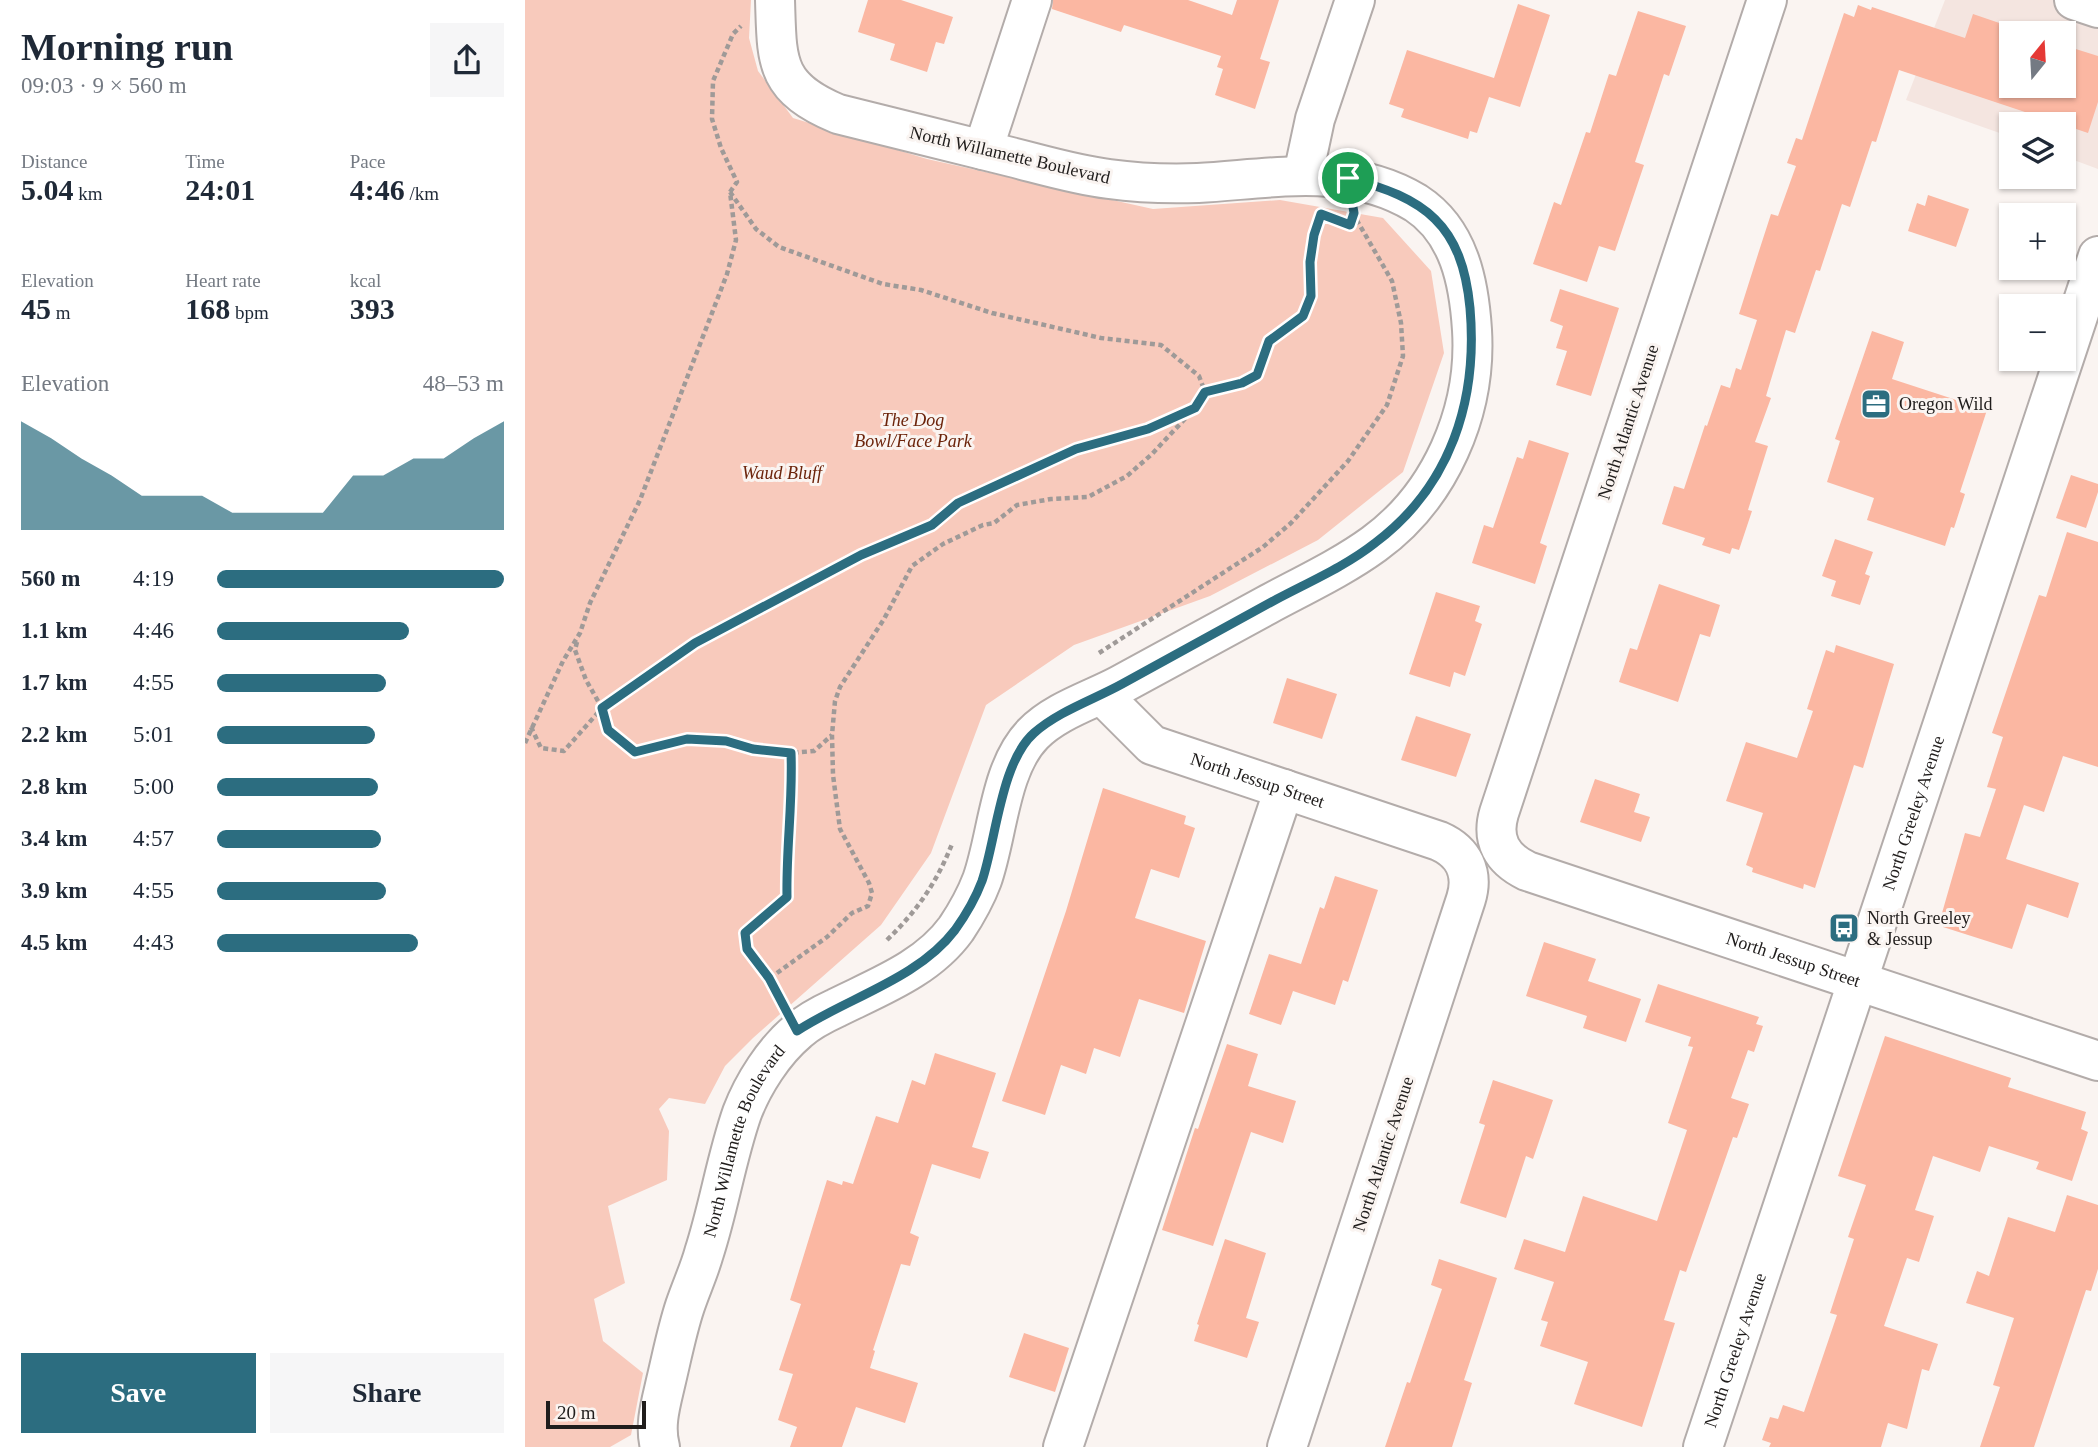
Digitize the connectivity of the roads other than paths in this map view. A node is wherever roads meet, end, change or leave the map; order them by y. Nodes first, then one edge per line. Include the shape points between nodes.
1 (775, 0) edge
2 (1032, 0) edge
3 (1355, 0) edge
4 (1767, 0) edge
5 (2074, 0) edge
6 (2098, 8) edge
7 (983, 150) junction
8 (1303, 175) junction
9 (2098, 256) edge
10 (1101, 695) junction
11 (1284, 789) junction
12 (1498, 844) joint
13 (1464, 861) joint
14 (1858, 981) junction
15 (2098, 1061) edge
16 (660, 1447) edge
17 (1063, 1447) edge
18 (1287, 1447) edge
19 (1703, 1447) edge

1 - 7 street, North Willamette Boulevard via 777,58 790,83 813,103 838,114
2 - 7 street
3 - 8 street via 1315,119
4 - 12 street, North Atlantic Avenue via 1499,813
5 - 6 street
7 - 8 street, North Willamette Boulevard via 1105,179 1142,182
8 - 10 street, North Willamette Boulevard via 1348,178 1386,188 1418,205 1452,240 1469,302 1472,338 1463,416 1449,453 1409,512 1375,543
9 - 14 street, North Greeley Avenue
10 - 11 street, North Jessup Street via 1152,745
10 - 16 street, North Willamette Boulevard via 1048,721 1019,754 1006,785 982,882 955,929 936,951 911,970 797,1031 756,1084 743,1113 704,1255 680,1322 659,1410
11 - 13 street, North Jessup Street via 1439,841 1451,846
11 - 17 street
12 - 14 street, North Jessup Street via 1511,862 1527,870
13 - 18 street, North Atlantic Avenue via 1469,880 1466,899
14 - 15 street, North Jessup Street
14 - 19 street, North Greeley Avenue

